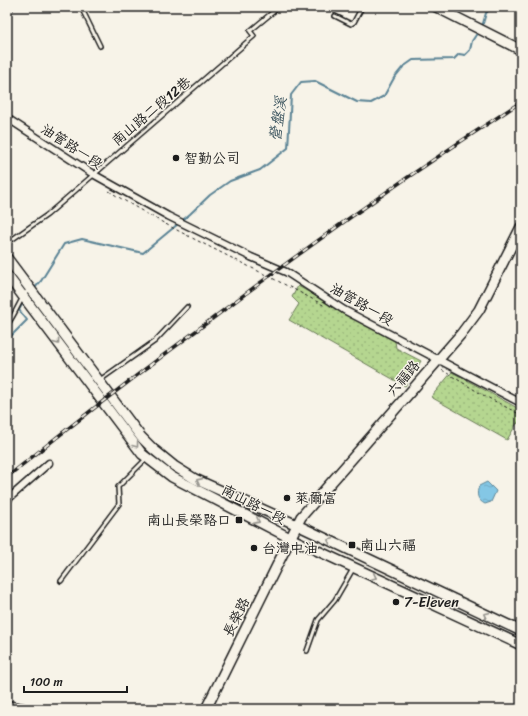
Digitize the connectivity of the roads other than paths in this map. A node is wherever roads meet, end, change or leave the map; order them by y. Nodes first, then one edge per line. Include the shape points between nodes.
1 (10, 7) edge
2 (81, 7) edge
3 (278, 7) edge
4 (362, 7) edge
5 (436, 7) edge
6 (7, 8) edge
7 (335, 16) dead end
8 (100, 46) dead end
9 (521, 50) edge
10 (7, 118) edge
11 (93, 174) junction
12 (521, 227) edge
13 (7, 243) edge
14 (7, 258) edge
15 (7, 275) edge
16 (30, 289) junction
17 (23, 297) junction
18 (187, 307) dead end
19 (7, 325) edge
20 (436, 362) junction
21 (98, 381) junction
22 (521, 403) edge
23 (147, 458) junction
24 (49, 463) dead end
25 (7, 500) edge
26 (297, 525) junction
27 (290, 538) junction
28 (354, 567) junction
29 (61, 581) dead end
30 (521, 631) edge
31 (521, 645) edge
32 (307, 651) dead end
33 (7, 704) edge
34 (32, 709) edge
35 (206, 709) edge

1 - 6 street
2 - 8 lane
3 - 11 lane, 南山路二段12巷 via 250,31 254,36
4 - 7 lane via 354,22 350,24
5 - 9 street
10 - 11 street, 油管路一段
11 - 13 lane, 南山路二段12巷 via 47,215
11 - 20 street, 油管路一段 via 191,228 286,272 344,310
12 - 20 street, 六福路 via 479,310
14 - 16 street, 南山路一段
15 - 17 street, 南山路一段
16 - 17 lane
16 - 21 street, 南山路一段
17 - 19 lane
17 -> 23 street, 南山路一段
18 - 21 lane via 155,341
20 - 22 street, 油管路一段
20 - 26 street, 六福路 via 301,517
26 -> 21 street, 南山路一段 via 195,479 174,466 141,437
23 -> 27 street, 南山路一段 via 177,480
23 - 29 lane via 118,487 119,504
24 - 25 street
26 - 27 street, 六福路
30 -> 26 street, 南山路一段
27 - 28 street, 南山路一段
27 - 35 street, 長榮路
28 -> 31 street, 南山路一段
28 - 32 lane via 335,600 318,620
33 - 34 street

